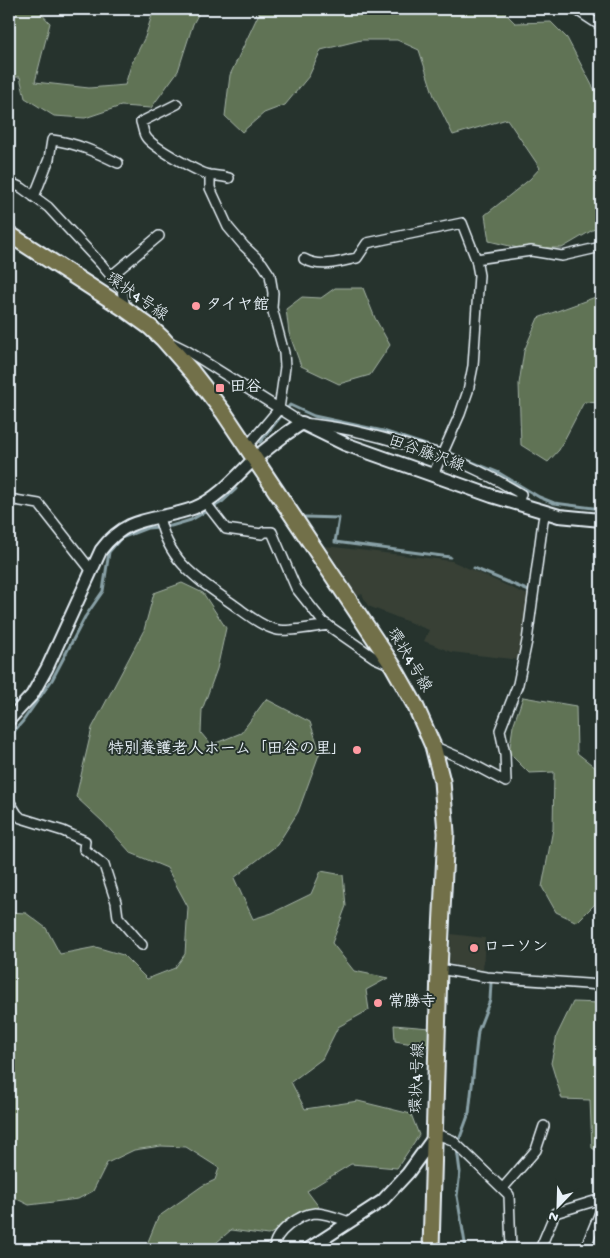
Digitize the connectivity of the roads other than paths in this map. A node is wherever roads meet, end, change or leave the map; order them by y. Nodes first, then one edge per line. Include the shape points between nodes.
1 (575, 9) edge
2 (601, 26) edge
3 (177, 104) dead end
4 (118, 163) dead end
5 (210, 175) junction
6 (229, 178) dead end
7 (9, 182) edge
8 (34, 197) junction
9 (9, 234) edge
10 (159, 236) dead end
11 (601, 247) edge
12 (304, 259) dead end
13 (476, 259) junction
14 (110, 276) junction
15 (124, 309) junction
16 (163, 339) junction
17 (283, 411) junction
18 (302, 423) junction
19 (443, 452) junction
20 (250, 453) junction
21 (433, 475) junction
22 (9, 499) edge
23 (518, 504) junction
24 (209, 508) junction
25 (546, 512) junction
26 (601, 520) edge
27 (161, 524) junction
28 (91, 570) junction
29 (328, 625) junction
30 (393, 666) junction
31 (9, 720) edge
32 (433, 746) junction
33 (9, 801) edge
34 (142, 945) dead end
35 (439, 969) junction
36 (601, 985) edge
37 (544, 1126) dead end
38 (434, 1137) junction
39 (503, 1188) junction
40 (601, 1199) edge
41 (601, 1210) edge
42 (349, 1222) junction
43 (274, 1249) edge
44 (308, 1249) edge
45 (431, 1249) edge
46 (511, 1249) edge
47 (540, 1249) edge
48 (585, 1249) edge

1 - 2 street
3 - 5 street via 141,122 146,137 170,155
4 - 8 street via 70,142 52,140 49,159
5 - 6 street
5 - 17 street via 210,188 228,227 262,262 270,275 272,308 284,353
7 - 8 street
8 - 14 street via 48,207
9 - 15 main road, 環状4号線
10 - 14 street
11 - 13 street via 562,256 530,251
12 - 13 street via 317,264 338,263 357,258 367,243 462,223
13 - 19 street via 479,275 474,366 468,391
14 - 15 street via 122,289
15 - 16 main road, 環状4号線
16 - 17 street
16 - 20 main road, 環状4号線 via 224,413
17 - 18 street
17 - 20 street
18 - 19 street via 372,434 422,450
18 - 20 main road
18 - 21 main road, 田谷藤沢線 via 345,444
19 - 21 street
19 - 23 street via 522,494
20 - 24 street
20 - 30 main road, 環状4号線
21 - 23 main road, 田谷藤沢線
22 - 28 street via 39,504
23 - 25 main road, 田谷藤沢線
24 - 27 street via 193,508
24 - 29 street via 226,529 262,534 272,532 296,588
25 - 26 main road, 田谷藤沢線 via 576,519
25 - 32 street via 528,641 518,684 500,730 506,782 463,758
27 - 28 street via 136,522 122,528 101,550
27 - 29 street via 184,567 254,619 279,630
28 - 31 street via 47,668 32,695
29 - 30 street via 375,658
30 - 32 main road, 環状4号線
32 - 35 main road, 環状4号線 via 442,781 446,833
33 - 34 street via 21,818 85,841 84,849 104,865 118,917
35 - 36 street via 486,977
35 - 38 main road, 環状4号線
37 - 39 street via 536,1150
38 - 39 street via 442,1136 454,1143
38 - 42 street via 408,1173 382,1200
38 - 45 main road, 環状4号線
39 - 46 street via 510,1198
40 - 47 street via 555,1213
41 - 48 street
42 - 43 street via 314,1213 291,1223 279,1234 273,1244
42 - 44 street

